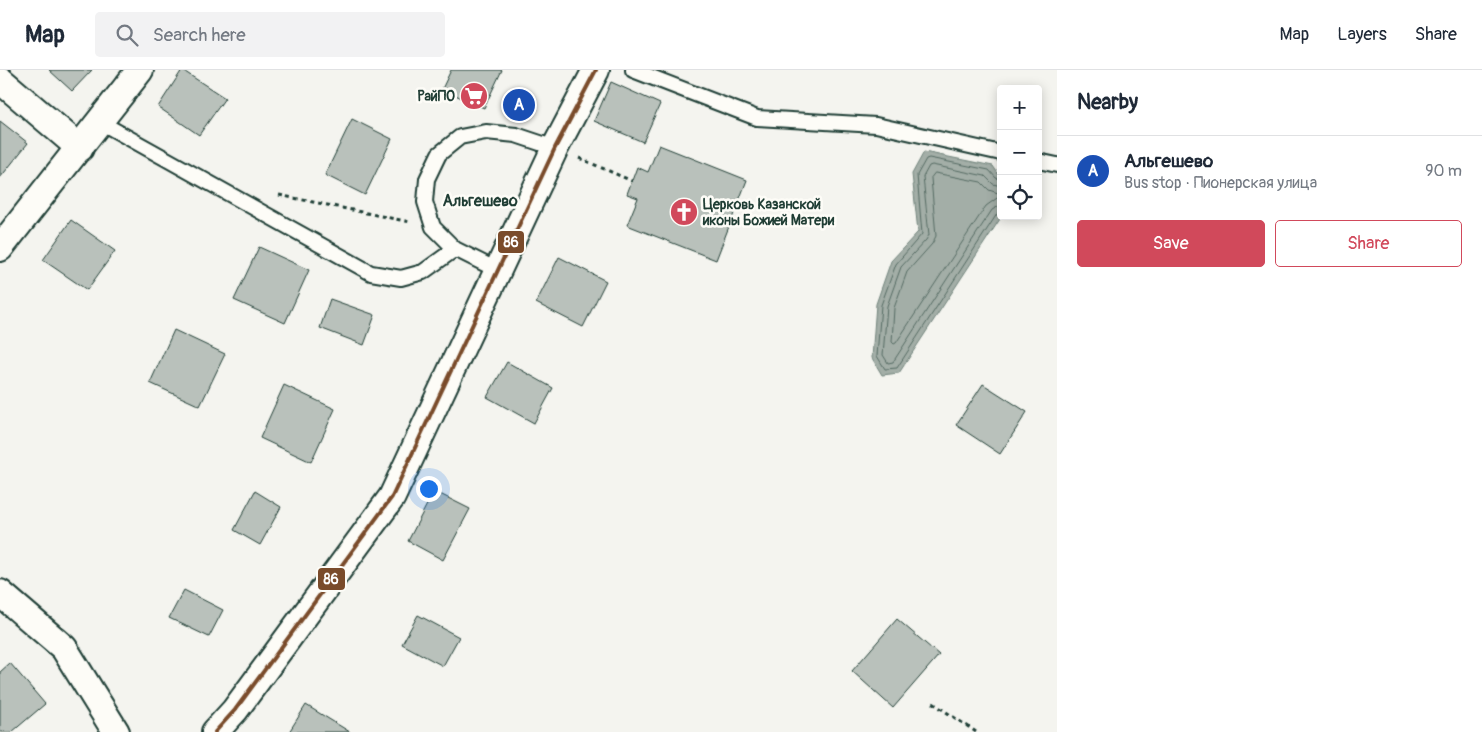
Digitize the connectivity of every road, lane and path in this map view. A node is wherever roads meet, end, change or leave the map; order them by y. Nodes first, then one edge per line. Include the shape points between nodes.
1 (140, 70) edge
2 (596, 70) edge
3 (633, 70) edge
4 (0, 80) edge
5 (100, 122) junction
6 (80, 148) junction
7 (555, 148) junction
8 (997, 152) edge
9 (1042, 162) edge
10 (1057, 166) edge
11 (632, 181) dead end
12 (271, 194) dead end
13 (433, 227) junction
14 (0, 248) edge
15 (455, 249) junction
16 (497, 270) junction
17 (0, 593) edge
18 (933, 703) dead end
19 (116, 732) edge
20 (215, 732) edge
21 (976, 732) edge

1 - 5 street
2 - 7 street
3 - 8 lane via 757,118 876,125
4 - 6 street
5 - 6 street
5 - 15 lane via 370,273 401,278 423,272
6 - 14 street
7 - 11 path
7 - 13 lane via 516,135 486,132 460,137 439,154 427,179 425,202
7 - 16 street
9 - 10 lane
12 - 13 path
13 - 15 lane
15 - 16 lane
16 - 20 street via 392,497 235,710
17 - 19 street via 64,648
18 - 21 path

